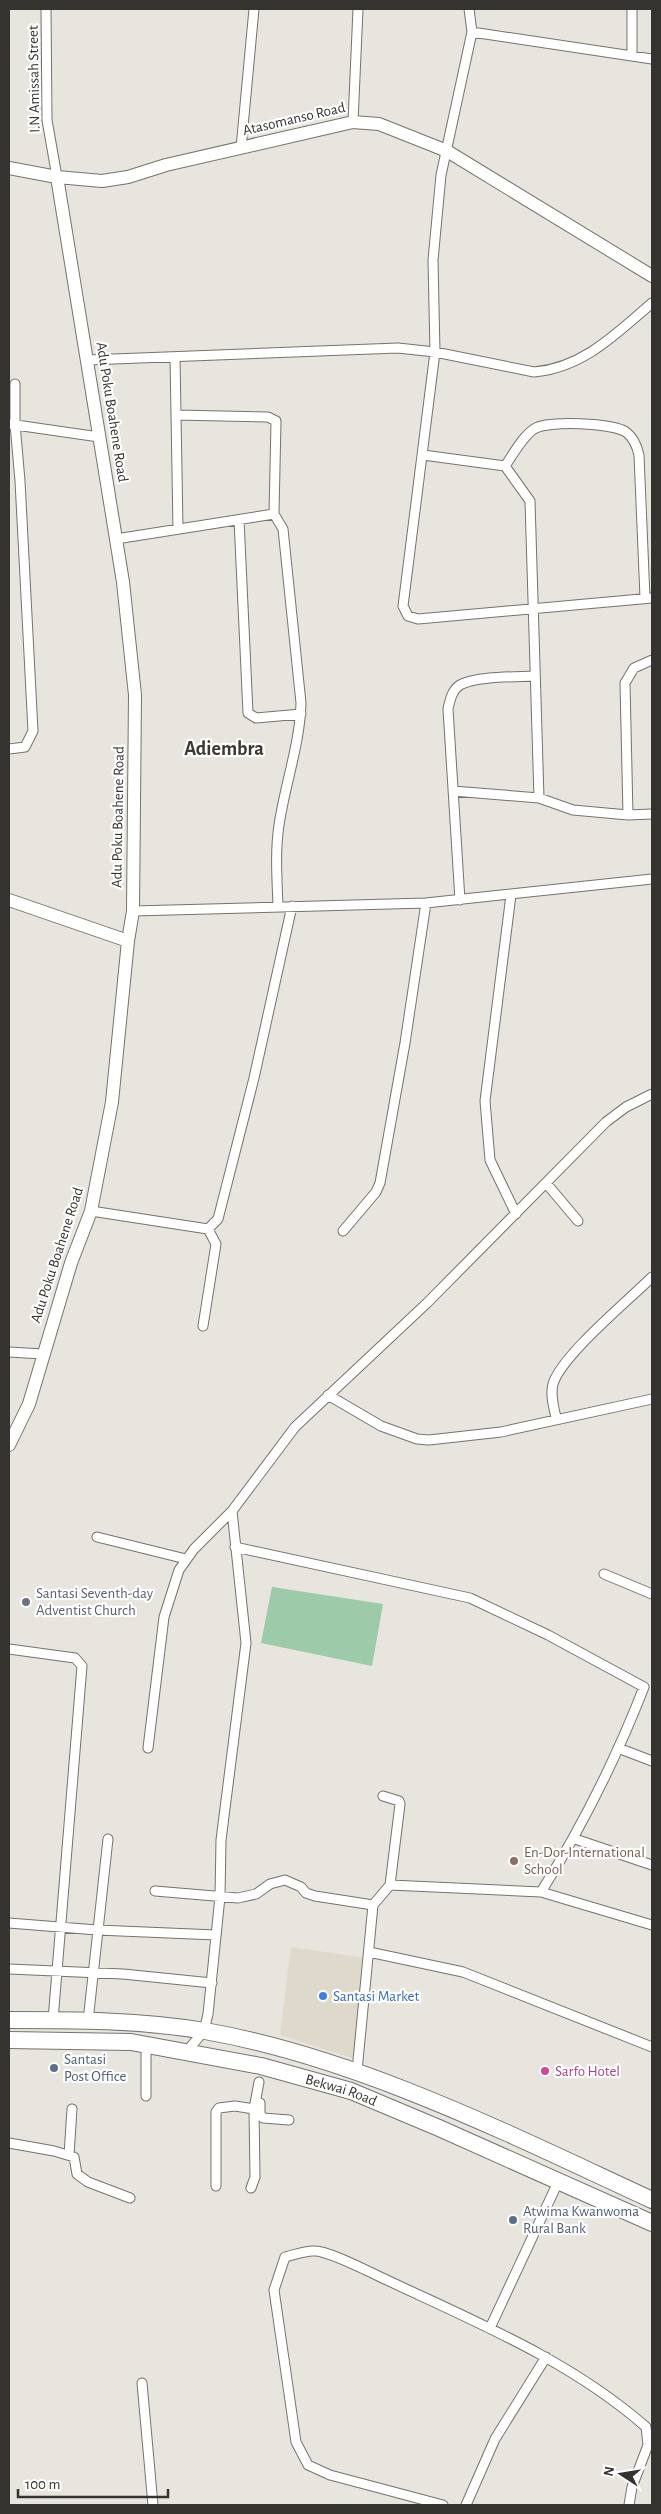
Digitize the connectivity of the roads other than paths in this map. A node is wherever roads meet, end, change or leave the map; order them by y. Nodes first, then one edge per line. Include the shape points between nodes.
1 (46, 9) edge
2 (254, 9) edge
3 (358, 9) edge
4 (469, 9) edge
5 (632, 9) edge
6 (472, 32) junction
7 (632, 56) junction
8 (652, 59) edge
9 (353, 122) junction
10 (240, 148) junction
11 (447, 150) junction
12 (9, 168) edge
13 (57, 177) junction
14 (652, 276) edge
15 (652, 302) edge
16 (436, 352) junction
17 (175, 357) junction
18 (88, 360) junction
19 (15, 384) dead end
20 (176, 415) junction
21 (12, 424) edge
22 (100, 437) junction
23 (422, 455) junction
24 (505, 466) junction
25 (274, 514) junction
26 (239, 520) junction
27 (178, 529) junction
28 (116, 539) junction
29 (648, 598) edge
30 (534, 610) junction
31 (652, 660) edge
32 (535, 676) junction
33 (301, 714) junction
34 (9, 749) edge
35 (453, 791) junction
36 (539, 798) junction
37 (652, 814) edge
38 (628, 815) junction
39 (652, 879) edge
40 (512, 895) junction
41 (9, 900) edge
42 (460, 900) junction
43 (426, 903) junction
44 (278, 906) junction
45 (292, 906) junction
46 (133, 911) junction
47 (128, 941) junction
48 (652, 1094) edge
49 (546, 1183) junction
50 (91, 1210) junction
51 (516, 1214) junction
52 (578, 1220) dead end
53 (208, 1229) junction
54 (343, 1231) dead end
55 (652, 1277) edge
56 (203, 1326) dead end
57 (9, 1352) edge
58 (43, 1354) junction
59 (328, 1395) junction
60 (652, 1399) edge
61 (556, 1418) junction
62 (9, 1445) edge
63 (232, 1511) junction
64 (97, 1537) dead end
65 (235, 1547) junction
66 (186, 1559) junction
67 (604, 1574) dead end
68 (652, 1594) edge
69 (9, 1649) edge
70 (148, 1748) dead end
71 (618, 1748) junction
72 (652, 1760) edge
73 (383, 1796) dead end
74 (574, 1838) junction
75 (108, 1839) dead end
76 (652, 1865) edge
77 (390, 1885) junction
78 (155, 1891) dead end
79 (541, 1892) junction
80 (220, 1896) junction
81 (373, 1905) junction
82 (9, 1924) edge
83 (652, 1925) edge
84 (61, 1926) junction
85 (97, 1930) junction
86 (216, 1934) junction
87 (369, 1952) junction
88 (9, 1968) edge
89 (56, 1971) junction
90 (94, 1972) junction
91 (212, 1983) junction
92 (9, 2020) edge
93 (53, 2020) junction
94 (88, 2021) junction
95 (204, 2031) junction
96 (9, 2040) edge
97 (146, 2044) junction
98 (652, 2045) edge
99 (187, 2051) junction
100 (260, 2066) junction
101 (357, 2071) junction
102 (259, 2082) junction
103 (146, 2096) dead end
104 (72, 2109) dead end
105 (254, 2110) junction
106 (289, 2120) dead end
107 (9, 2143) edge
108 (69, 2155) junction
109 (558, 2180) junction
110 (216, 2186) dead end
111 (251, 2188) dead end
112 (130, 2198) dead end
113 (652, 2200) edge
114 (652, 2223) edge
115 (490, 2328) junction
116 (546, 2357) junction
117 (142, 2384) dead end
118 (153, 2505) edge
119 (443, 2505) edge
120 (466, 2505) edge
121 (629, 2505) edge

1 - 13 street, I.N Amissah Street via 47,120
2 - 10 street
3 - 9 street
4 - 6 street
5 - 7 street
6 - 7 street
6 - 11 street
7 - 8 street
9 - 10 street, Atasomanso Road
9 - 11 street, Atasomanso Road via 379,124
10 - 13 street, Atasomanso Road via 128,178 102,181
11 - 14 street, Atasomanso Road
11 - 16 street via 441,175 433,260
12 - 13 street, Atasomanso Road
13 - 18 street, Adu Poku Boahene Road
15 - 16 street via 604,344 571,365 550,371 534,372
16 - 17 street via 398,348
16 - 23 street
17 - 18 street
17 - 20 street
18 - 22 street, Adu Poku Boahene Road
19 - 21 street
20 - 25 street via 273,417 277,425
20 - 27 street
21 - 22 street
21 - 34 street via 20,480 33,731 25,747
22 - 28 street, Adu Poku Boahene Road
23 - 24 street
23 - 30 street via 403,599 408,616 418,619
24 - 29 street via 531,431 539,426 572,424 620,429 633,439 639,455
24 - 30 street via 527,495 531,508
25 - 26 street
25 - 33 street via 283,529
26 - 27 street
26 - 33 street via 248,713 256,718
27 - 28 street
28 - 46 street, Adu Poku Boahene Road via 135,695
29 - 30 street
30 - 32 street
31 - 38 street via 634,668 625,684
32 - 35 street via 472,681 456,689 448,709
32 - 36 street
33 - 44 street via 276,846
35 - 36 street
35 - 42 street
36 - 38 street via 573,810
37 - 38 street
39 - 40 street
40 - 42 street
40 - 51 street via 485,1101 490,1160
41 - 47 street
42 - 43 street
43 - 45 street
43 - 54 street via 379,1187
44 - 45 street
44 - 46 street
45 - 53 street via 254,1078 218,1218
46 - 47 street, Adu Poku Boahene Road
47 - 50 street, Adu Poku Boahene Road via 112,1102
48 - 49 street via 606,1122
49 - 51 street
49 - 52 street
50 - 53 street
50 - 58 street, Adu Poku Boahene Road
51 - 59 street
53 - 56 street via 216,1244
55 - 61 street via 575,1350 555,1379 551,1395
57 - 58 street
58 - 62 street, Adu Poku Boahene Road via 29,1404
59 - 61 street via 380,1426 416,1439 500,1432
59 - 63 street via 295,1427
60 - 61 street
63 - 65 street
63 - 66 street
64 - 66 street
65 - 71 street via 470,1598 548,1635 644,1687
65 - 80 street via 246,1643 221,1840
66 - 70 street via 179,1570 164,1617
67 - 68 street
69 - 84 street via 75,1658 82,1666
71 - 72 street
71 - 74 street
73 - 77 street via 399,1800 400,1804
74 - 76 street
74 - 79 street
75 - 85 street
77 - 79 street
77 - 81 street
78 - 80 street
79 - 83 street
80 - 81 street via 238,1898 256,1894 270,1884 285,1880 315,1896
80 - 86 street
81 - 87 street
82 - 84 street
84 - 85 street
84 - 89 street
85 - 86 street
85 - 90 street
86 - 91 street
87 - 98 street via 463,1972
87 - 101 street
88 - 89 street
89 - 90 street
89 - 93 street
90 - 91 street
90 - 94 street
91 - 95 street
92 - 93 highway, Bekwai Road
93 - 94 highway, Bekwai Road
94 - 95 highway, Bekwai Road
95 - 99 street
95 - 101 highway, Bekwai Road
96 - 97 highway, Bekwai Road
97 - 99 highway, Bekwai Road
97 - 103 street
99 - 100 highway, Bekwai Road
100 - 102 street
100 - 109 highway, Bekwai Road via 351,2091
101 - 113 highway, Bekwai Road
102 - 105 street
102 - 106 street via 260,2114 263,2118
104 - 108 street
105 - 110 street via 236,2106 219,2108 216,2112
105 - 111 street via 255,2177
107 - 108 street
108 - 112 street via 74,2157 77,2174 88,2182
109 - 114 highway, Bekwai Road
109 - 115 street
115 - 116 street
115 - 119 street via 316,2251 285,2257 274,2290 296,2442 308,2465
116 - 120 street via 495,2439
116 - 121 street via 646,2426 648,2445 632,2487
117 - 118 street

